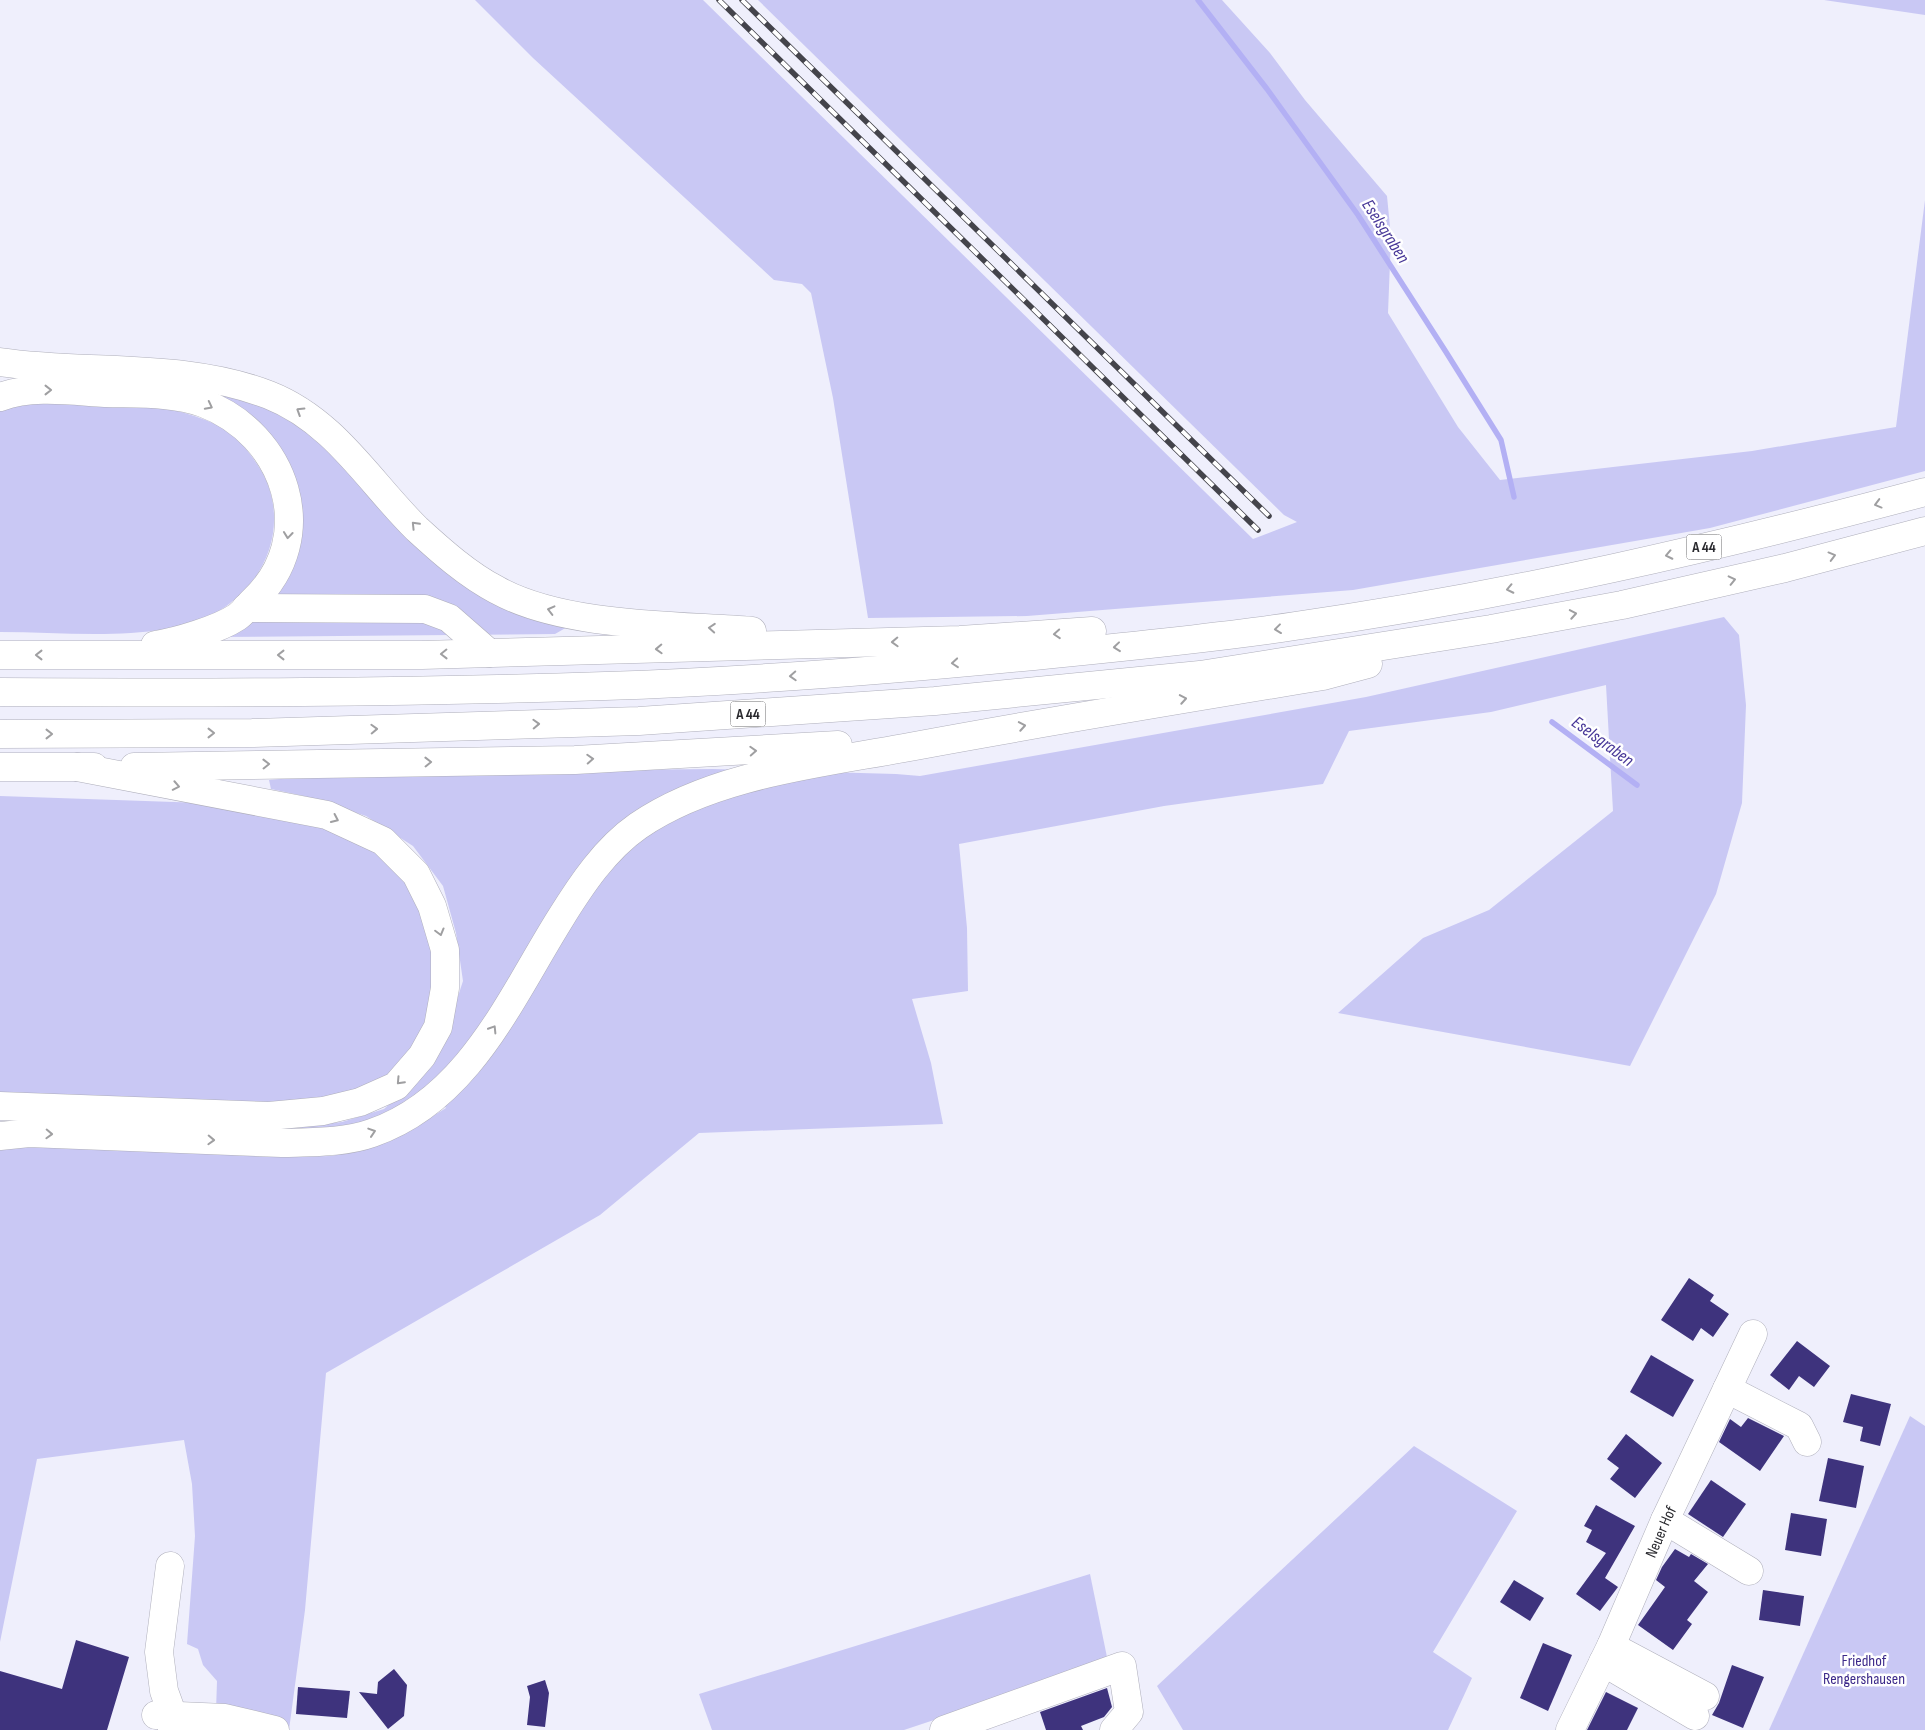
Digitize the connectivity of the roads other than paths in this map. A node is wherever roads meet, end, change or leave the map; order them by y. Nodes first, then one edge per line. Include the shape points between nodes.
1 (0, 362) edge
2 (0, 397) edge
3 (1925, 492) edge
4 (1925, 531) edge
5 (1482, 595) junction
6 (246, 608) junction
7 (1491, 629) junction
8 (865, 643) junction
9 (489, 653) junction
10 (0, 655) edge
11 (78, 655) junction
12 (0, 692) edge
13 (0, 734) edge
14 (974, 734) junction
15 (0, 767) edge
16 (77, 768) junction
17 (0, 1106) edge
18 (0, 1136) edge
19 (1753, 1334) dead end
20 (1727, 1389) junction
21 (1807, 1442) dead end
22 (1665, 1520) junction
23 (170, 1566) dead end
24 (1749, 1571) dead end
25 (1607, 1654) junction
26 (1700, 1706) dead end
27 (166, 1720) edge
28 (1122, 1721) edge
29 (276, 1730) edge
30 (944, 1730) edge
31 (1570, 1730) edge

8 -> 1 main road via 644,624 569,614 526,603 496,590 466,570 416,528 326,429 270,396 208,378
2 -> 6 main road via 45,390 172,396 203,403 234,420 261,442 278,471 287,500 290,534 282,564 263,592
3 -> 5 main road, A 44 via 1776,532
7 -> 4 main road, A 44 via 1748,577
5 -> 8 main road via 1408,597 1072,633
5 -> 12 main road, A 44 via 1296,626 1148,644 798,676 606,686 425,690
6 - 9 main road via 425,609 449,618
6 - 11 main road via 237,617 195,635 159,644
13 -> 7 main road, A 44 via 252,734 629,721 935,701 1200,675
14 -> 7 main road via 1323,676
8 -> 9 main road
9 -> 11 main road
11 -> 10 main road
16 -> 14 main road via 575,760
18 -> 14 main road via 29,1133 290,1143 323,1142 371,1134 407,1117 441,1093 469,1064 577,892 603,859 635,828 671,806 724,786 790,769
15 - 16 main road
16 -> 17 main road via 327,815 383,841 416,874 432,906 445,950 445,988 438,1027 422,1056 396,1086 360,1102 323,1111 269,1116
19 - 20 main road, Neuer Hof
20 - 21 main road via 1799,1426
20 - 22 main road, Neuer Hof
22 - 24 main road
22 - 25 main road, Neuer Hof
23 - 27 main road via 159,1652
25 - 26 main road
25 - 31 main road, Neuer Hof
27 - 29 main road via 225,1718
28 - 30 main road via 1122,1666

